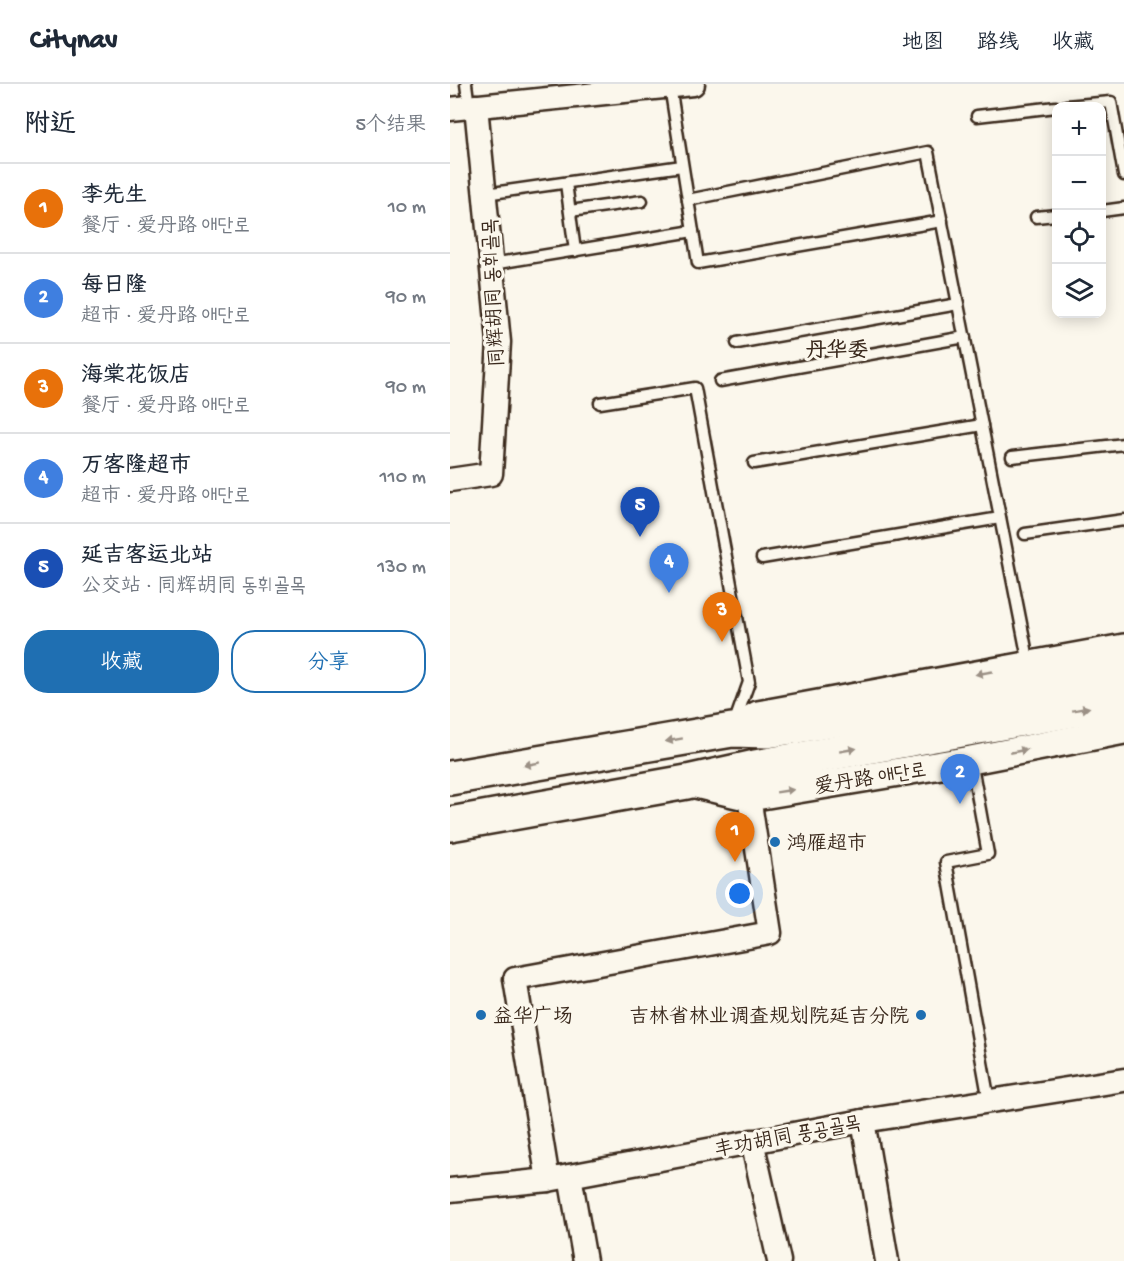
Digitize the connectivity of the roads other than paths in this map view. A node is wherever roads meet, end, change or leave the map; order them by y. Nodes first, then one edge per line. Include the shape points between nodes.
1 (466, 84) edge
2 (693, 84) edge
3 (670, 86) junction
4 (1106, 102) edge
5 (465, 107) edge
6 (1052, 108) edge
7 (977, 116) dead end
8 (1122, 155) edge
9 (682, 166) junction
10 (1124, 175) edge
11 (566, 183) junction
12 (485, 194) junction
13 (688, 200) junction
14 (642, 201) dead end
15 (1124, 208) edge
16 (1106, 210) edge
17 (570, 211) junction
18 (1052, 215) edge
19 (1036, 217) dead end
20 (942, 221) junction
21 (693, 231) junction
22 (575, 251) junction
23 (492, 264) junction
24 (958, 304) junction
25 (965, 337) junction
26 (736, 343) dead end
27 (720, 381) dead end
28 (600, 403) dead end
29 (982, 425) junction
30 (1124, 444) edge
31 (1012, 457) dead end
32 (754, 463) dead end
33 (450, 480) edge
34 (1000, 518) junction
35 (1124, 520) edge
36 (1025, 534) dead end
37 (762, 558) dead end
38 (1124, 648) edge
39 (1029, 665) junction
40 (1124, 673) edge
41 (1124, 701) edge
42 (732, 730) junction
43 (1124, 730) edge
44 (579, 756) junction
45 (971, 760) junction
46 (450, 766) edge
47 (486, 772) junction
48 (450, 778) edge
49 (687, 782) junction
50 (749, 797) junction
51 (585, 800) junction
52 (550, 805) junction
53 (450, 824) edge
54 (450, 836) edge
55 (1124, 1080) edge
56 (988, 1101) junction
57 (863, 1121) junction
58 (752, 1141) junction
59 (559, 1178) junction
60 (450, 1190) edge
61 (585, 1261) edge
62 (779, 1261) edge
63 (887, 1261) edge

1 - 5 lane
2 - 3 street
3 - 5 street
3 - 9 lane
4 - 8 lane via 1111,102
5 - 12 street, 同辉胡同 동휘골목
6 - 7 lane
8 - 10 lane
9 - 11 lane
9 - 13 lane
11 - 12 lane
11 - 17 lane
12 - 23 street, 同辉胡同 동휘골목
13 - 20 lane via 928,152
13 - 21 lane
14 - 17 lane
15 - 16 lane
17 - 22 lane
18 - 19 lane
20 - 21 lane via 698,263
20 - 24 lane
21 - 22 lane
22 - 23 lane
23 - 33 street, 同辉胡同 동휘골목 via 499,342 491,474
24 - 25 lane
24 - 26 lane
25 - 27 lane
25 - 29 lane
28 - 42 lane via 694,388 749,682
29 - 32 lane
29 - 34 lane
30 - 31 lane
34 - 37 lane
34 - 39 lane
35 - 36 lane
38 - 39 street
39 -> 42 street via 758,715
40 - 42 main road via 767,730
49 -> 41 main road, 爱丹路 애단로
42 -> 44 main road
45 -> 43 street, 爱丹路 애단로
44 -> 47 main road
44 - 51 main road
50 -> 45 street, 爱丹路 애단로
45 - 56 lane via 988,854 946,861
46 - 47 main road
47 - 48 main road
49 - 50 street, 爱丹路 애단로
49 - 51 main road, 爱丹路 애단로
50 - 59 street via 770,933 515,979
51 - 52 main road, 爱丹路 애단로
52 - 53 main road, 爱丹路 애단로
52 - 54 main road
55 - 56 street, 丰功胡同 풍공골목
56 - 57 street, 丰功胡同 풍공골목
57 - 58 street, 丰功胡同 풍공골목
57 - 63 street
58 - 59 street, 丰功胡同 풍공골목
58 - 62 street
59 - 60 street, 丰功胡同 풍공골목
59 - 61 street

